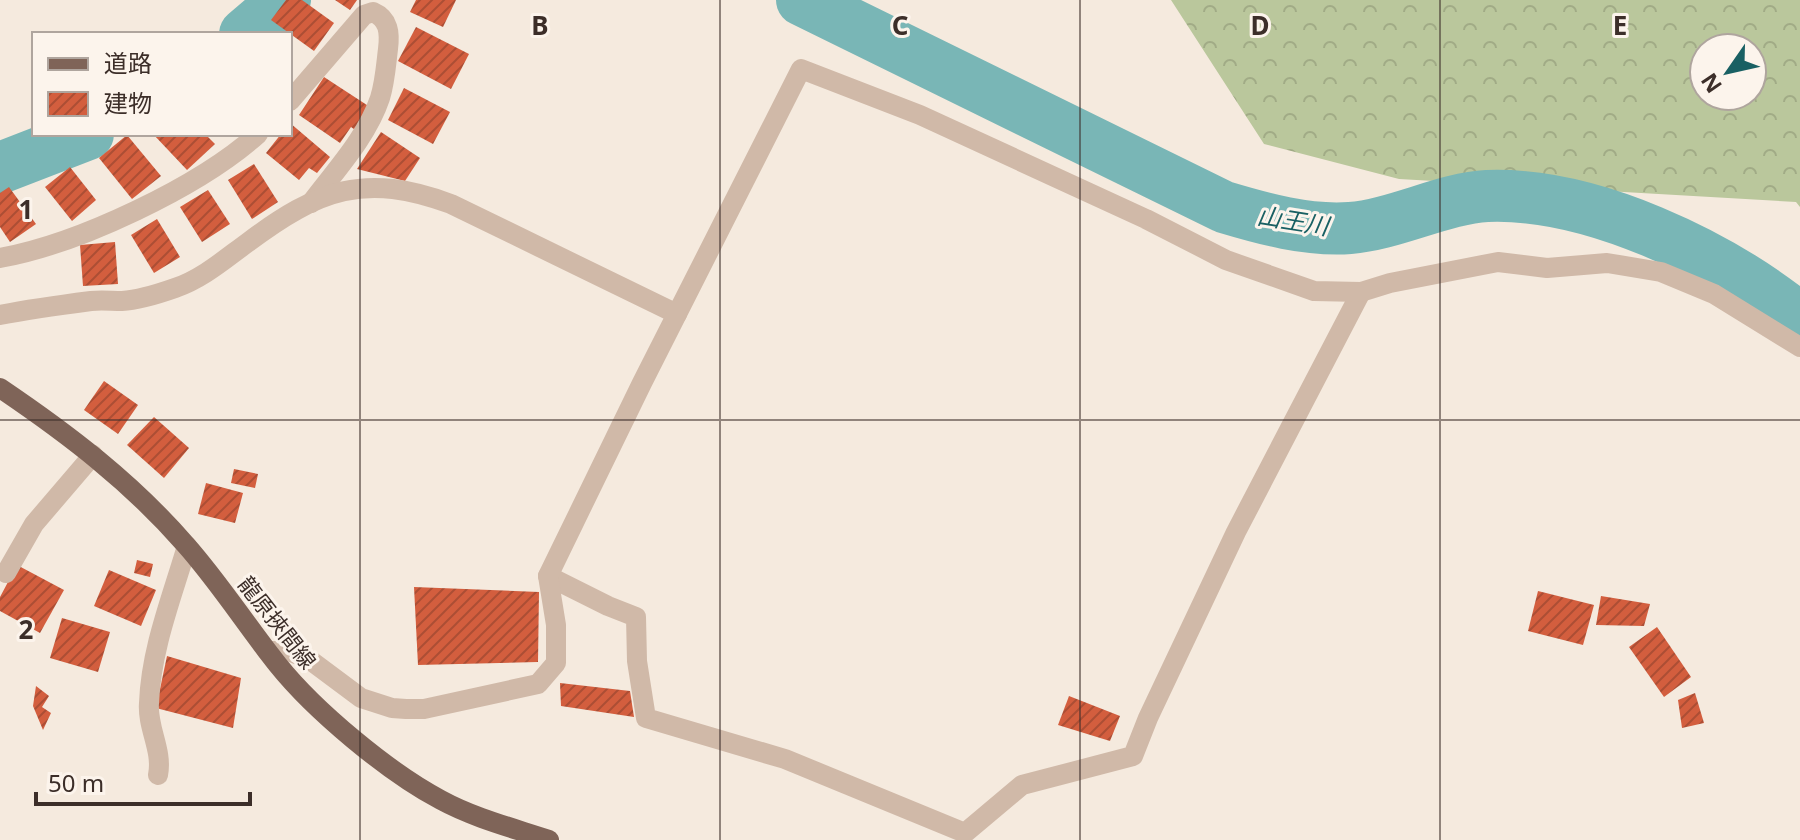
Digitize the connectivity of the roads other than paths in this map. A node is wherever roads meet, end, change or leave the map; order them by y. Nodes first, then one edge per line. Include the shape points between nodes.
1 (292, 99) edge
2 (256, 136) edge
3 (311, 203) junction
4 (0, 258) edge
5 (1361, 292) junction
6 (677, 314) junction
7 (0, 315) edge
8 (1800, 347) edge
9 (0, 388) edge
10 (93, 455) junction
11 (187, 546) junction
12 (6, 573) dead end
13 (548, 576) junction
14 (267, 651) junction
15 (158, 775) dead end
16 (549, 840) edge

1 - 3 street via 364,15 380,15 389,36 380,99 361,136
2 - 4 street via 226,160 151,202 61,241
3 - 6 street via 364,187 424,195
3 - 7 street via 179,287 139,299
5 - 6 street via 1314,291 1226,260 920,115 801,69
5 - 8 street via 1498,262 1547,268 1607,263 1661,272 1714,294
5 - 13 street via 1236,532 1133,756 1022,785 965,833 785,759 646,718 636,617
6 - 13 street
9 - 10 main road, 龍原挾間線
10 - 11 main road, 龍原挾間線
10 - 12 street via 34,524
11 - 14 main road, 龍原挾間線
11 - 15 street via 150,681 149,721 160,755
13 - 14 street via 556,663 538,684 424,709 392,708 361,698 310,660 289,651
14 - 16 main road, 龍原挾間線 via 323,712 423,789 462,810

